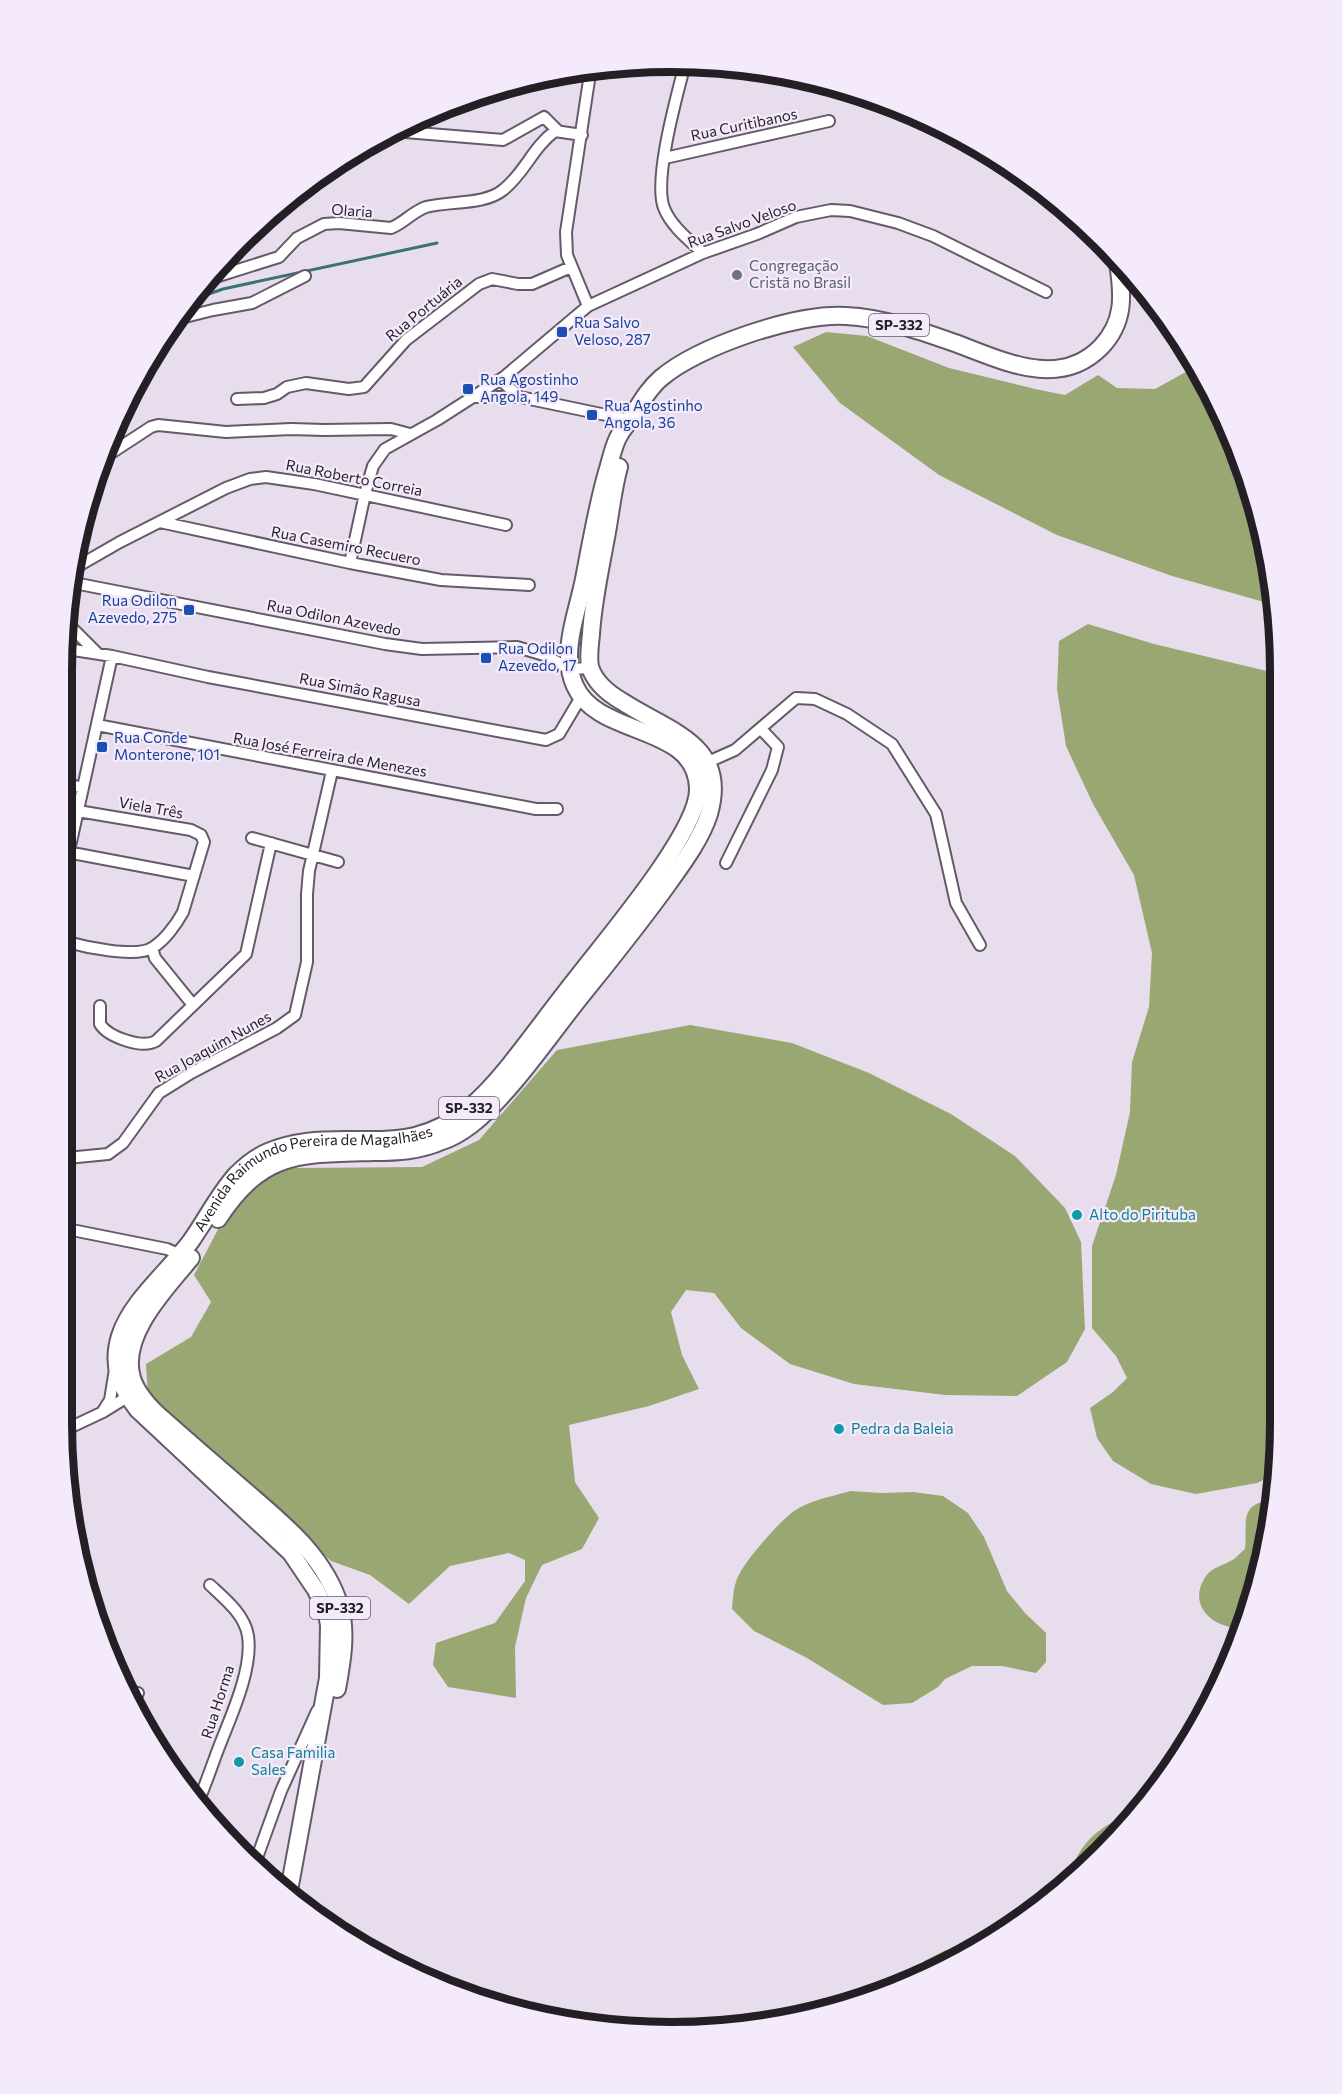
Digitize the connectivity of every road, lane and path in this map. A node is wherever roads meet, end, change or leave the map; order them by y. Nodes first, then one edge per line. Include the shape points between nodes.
1 (683, 72) edge
2 (590, 78) edge
3 (829, 122) dead end
4 (557, 130) junction
5 (410, 132) edge
6 (582, 135) junction
7 (665, 158) junction
8 (704, 252) junction
9 (572, 267) junction
10 (1119, 274) edge
11 (222, 275) edge
12 (305, 276) dead end
13 (1046, 292) dead end
14 (588, 306) junction
15 (188, 317) edge
16 (504, 377) junction
17 (473, 397) junction
18 (520, 397) junction
19 (237, 399) dead end
20 (630, 420) junction
21 (410, 435) junction
22 (114, 451) edge
23 (365, 494) junction
24 (160, 522) junction
25 (506, 525) dead end
26 (350, 563) junction
27 (82, 564) edge
28 (79, 584) edge
29 (529, 585) dead end
30 (73, 629) edge
31 (73, 651) edge
32 (99, 655) junction
33 (112, 656) junction
34 (591, 668) junction
35 (570, 669) junction
36 (581, 697) junction
37 (636, 711) junction
38 (97, 725) junction
39 (761, 729) junction
40 (708, 762) junction
41 (332, 771) junction
42 (72, 785) edge
43 (83, 788) junction
44 (557, 809) dead end
45 (78, 811) junction
46 (72, 835) edge
47 (252, 838) dead end
48 (271, 843) junction
49 (312, 855) junction
50 (72, 856) edge
51 (338, 862) dead end
52 (726, 863) dead end
53 (194, 876) junction
54 (72, 943) edge
55 (980, 945) dead end
56 (152, 948) junction
57 (193, 1005) junction
58 (100, 1006) dead end
59 (72, 1158) edge
60 (72, 1230) edge
61 (184, 1257) junction
62 (116, 1358) junction
63 (133, 1394) junction
64 (103, 1412) junction
65 (72, 1427) edge
66 (210, 1585) dead end
67 (311, 1735) junction
68 (201, 1794) edge
69 (257, 1856) edge
70 (290, 1884) edge
71 (300, 1893) edge

1 - 7 street
2 - 6 street
3 - 7 street, Rua Curitibanos
4 - 5 street via 544,117 503,140
4 - 6 street
4 - 11 street, Olaria via 496,195 429,207 391,228 321,225 297,238 279,257
6 - 9 street via 567,220 566,246
7 - 8 street via 660,190 665,210 678,229
8 - 13 street, Rua Salvo Veloso via 796,218 831,210 850,211 933,236
8 - 14 street, Rua Salvo Veloso
9 - 14 street
9 - 19 street, Rua Portuária via 532,284 492,279 480,283 406,340 362,388 306,383 264,398
10 - 20 main road, SP-332 via 1123,302 1116,326 1088,360 1067,367 1025,367 899,324 822,316 735,339 686,361 657,381
12 - 15 street via 252,303
14 - 16 street, Rua Salvo Veloso
16 - 17 street, Rua Salvo Veloso
16 - 18 street via 506,385
17 - 18 street
17 - 21 street, Rua Salvo Veloso
18 - 20 street
20 - 34 main road, SP-332 via 597,584
20 - 35 main road, SP-332 via 619,435 598,506 570,643
21 - 22 street via 391,429 226,432 159,425
21 - 23 street, Rua Salvo Veloso via 385,449 373,466
23 - 24 street, Rua Roberto Correia via 285,479 250,479
23 - 25 street, Rua Roberto Correia
23 - 26 street, Rua Salvo Veloso
24 - 26 street, Rua Casemiro Recuero
24 - 27 street, Rua Roberto Correia
26 - 29 street, Rua Casemiro Recuero via 441,580
28 - 35 street, Rua Odilon Azevedo via 385,644 422,649 517,647
30 - 32 street
31 - 32 street, Rua Simão Ragusa
32 - 33 street, Rua Simão Ragusa
33 - 36 street, Rua Simão Ragusa via 546,740 559,734
33 - 38 street
34 - 35 street
34 - 37 main road via 601,686
35 - 36 main road, SP-332
36 - 37 main road via 599,693
36 - 61 main road, Avenida Raimundo Pereira de Magalhães / SP-332 via 609,717 669,743 695,771 699,795 696,806 649,884 506,1069 460,1115 438,1129 413,1137 296,1143 269,1152 237,1174
37 - 40 main road via 687,739
38 - 41 street, Rua José Ferreira de Menezes
38 - 43 street
39 - 40 street via 735,750
39 - 52 street via 778,747 772,770
39 - 55 street via 796,698 815,699 847,714 892,744 936,814 956,903
40 - 61 main road, Avenida Raimundo Pereira de Magalhães / SP-332 via 713,797 708,818 688,855 529,1062 470,1125 445,1141 420,1149 285,1159 252,1179
41 - 44 street, Rua José Ferreira de Menezes via 536,809
41 - 49 street, Rua Joaquim Nunes
42 - 43 street
43 - 45 street
45 - 46 street
45 - 53 street, Viela Três via 201,835 204,842
47 - 48 street
48 - 49 street
48 - 57 street via 246,954
49 - 51 street
49 - 59 street, Rua Joaquim Nunes via 307,894 307,962 295,1015 159,1093 123,1143 108,1154
50 - 53 street
53 - 56 street via 178,922
54 - 56 street via 131,952
56 - 57 street via 155,958
57 - 58 street via 148,1044 103,1028
60 - 61 street via 167,1249
61 - 62 main road, Avenida Raimundo Pereira de Magalhães / SP-332 via 129,1316 118,1340
61 - 63 main road, Avenida Raimundo Pereira de Magalhães / SP-332 via 192,1264 189,1277 137,1334 130,1354
62 - 63 main road, Avenida Raimundo Pereira de Magalhães / SP-332 via 117,1374
62 - 64 street via 111,1393
63 - 64 street
63 - 67 main road, Avenida Raimundo Pereira de Magalhães / SP-332 via 138,1410 291,1554 316,1590 329,1625 329,1667 324,1698
63 - 71 main road, Avenida Raimundo Pereira de Magalhães / SP-332 via 297,1537 332,1585 343,1623 341,1663
64 - 65 street
66 - 68 street, Rua Horma via 240,1617 248,1635 248,1654 243,1681
67 - 69 street via 281,1791
67 - 70 main road, Avenida Raimundo Pereira de Magalhães / SP-332

